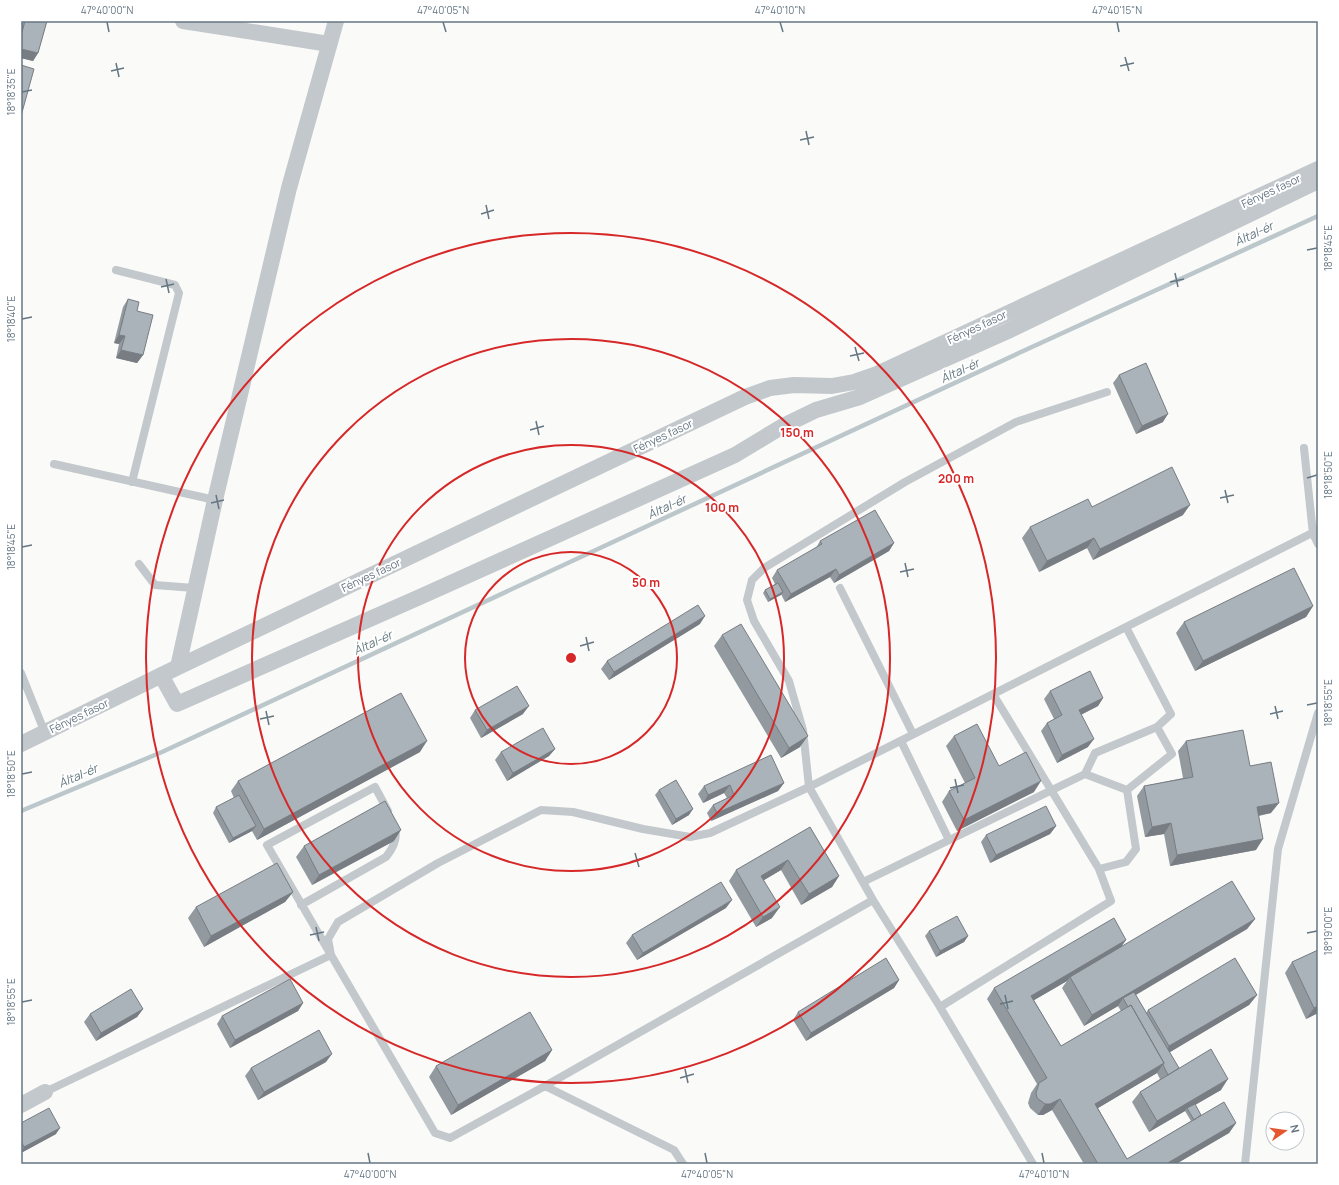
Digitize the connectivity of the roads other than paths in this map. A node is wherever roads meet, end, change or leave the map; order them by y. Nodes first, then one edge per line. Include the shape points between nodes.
1 (183, 21) edge
2 (336, 21) edge
3 (329, 44) junction
4 (1318, 169) edge
5 (1318, 181) edge
6 (116, 270) dead end
7 (1107, 392) dead end
8 (1304, 448) dead end
9 (54, 464) dead end
10 (132, 482) junction
11 (215, 500) junction
12 (1316, 532) edge
13 (1318, 544) edge
14 (140, 564) dead end
15 (194, 588) junction
16 (840, 588) dead end
17 (1126, 627) junction
18 (178, 667) junction
19 (21, 673) edge
20 (161, 675) junction
21 (993, 694) junction
22 (1318, 713) edge
23 (1157, 727) junction
24 (45, 732) junction
25 (913, 734) junction
26 (901, 741) junction
27 (21, 744) edge
28 (1085, 774) junction
29 (809, 788) junction
30 (1051, 790) junction
31 (1127, 790) junction
32 (949, 840) junction
33 (1099, 869) junction
34 (863, 882) junction
35 (873, 900) junction
36 (301, 905) junction
37 (331, 955) junction
38 (940, 1007) junction
39 (545, 1086) junction
40 (45, 1092) joint
41 (21, 1105) edge
42 (683, 1164) edge
43 (1033, 1164) edge
44 (1245, 1164) edge

1 - 3 street
2 - 3 street
3 - 11 street via 289,188
4 - 18 street, Fényes fasor via 876,374 832,386 794,385 770,388 745,397
5 - 20 street via 1008,331 860,397 816,410 735,455 178,704
6 - 10 lane via 175,285 179,293
7 - 29 lane via 1016,422 905,482 764,568 752,580 747,600 754,621 789,681 803,730
8 - 12 lane
9 - 10 lane
10 - 11 lane
11 - 15 street
12 - 13 lane
12 - 17 lane
14 - 15 lane via 155,585
15 - 18 street
16 - 25 lane
17 - 21 lane
17 - 23 lane via 1172,714
18 - 20 street, Fényes fasor
19 - 24 lane
20 - 24 street, Fényes fasor
21 - 25 lane
21 - 30 lane
22 - 44 lane via 1278,849
23 - 28 lane via 1095,753
23 - 31 lane via 1172,754
24 - 27 street, Fényes fasor
25 - 26 lane
26 - 29 lane
26 - 32 lane
28 - 30 lane
28 - 31 lane
29 - 34 lane
29 - 37 lane via 710,834 690,837 573,812 541,810 438,863 338,922 328,940
30 - 32 lane
30 - 33 lane
31 - 33 lane via 1136,849 1126,862
32 - 34 lane
33 - 38 lane via 1111,901
34 - 35 lane
35 - 38 lane
35 - 39 lane
36 - 36 lane via 386,857 394,847 396,834 393,822 375,787 267,845
36 - 37 lane
37 - 39 lane via 435,1133 450,1138
37 - 40 lane
38 - 43 lane
39 - 42 lane via 674,1150
40 - 41 street

